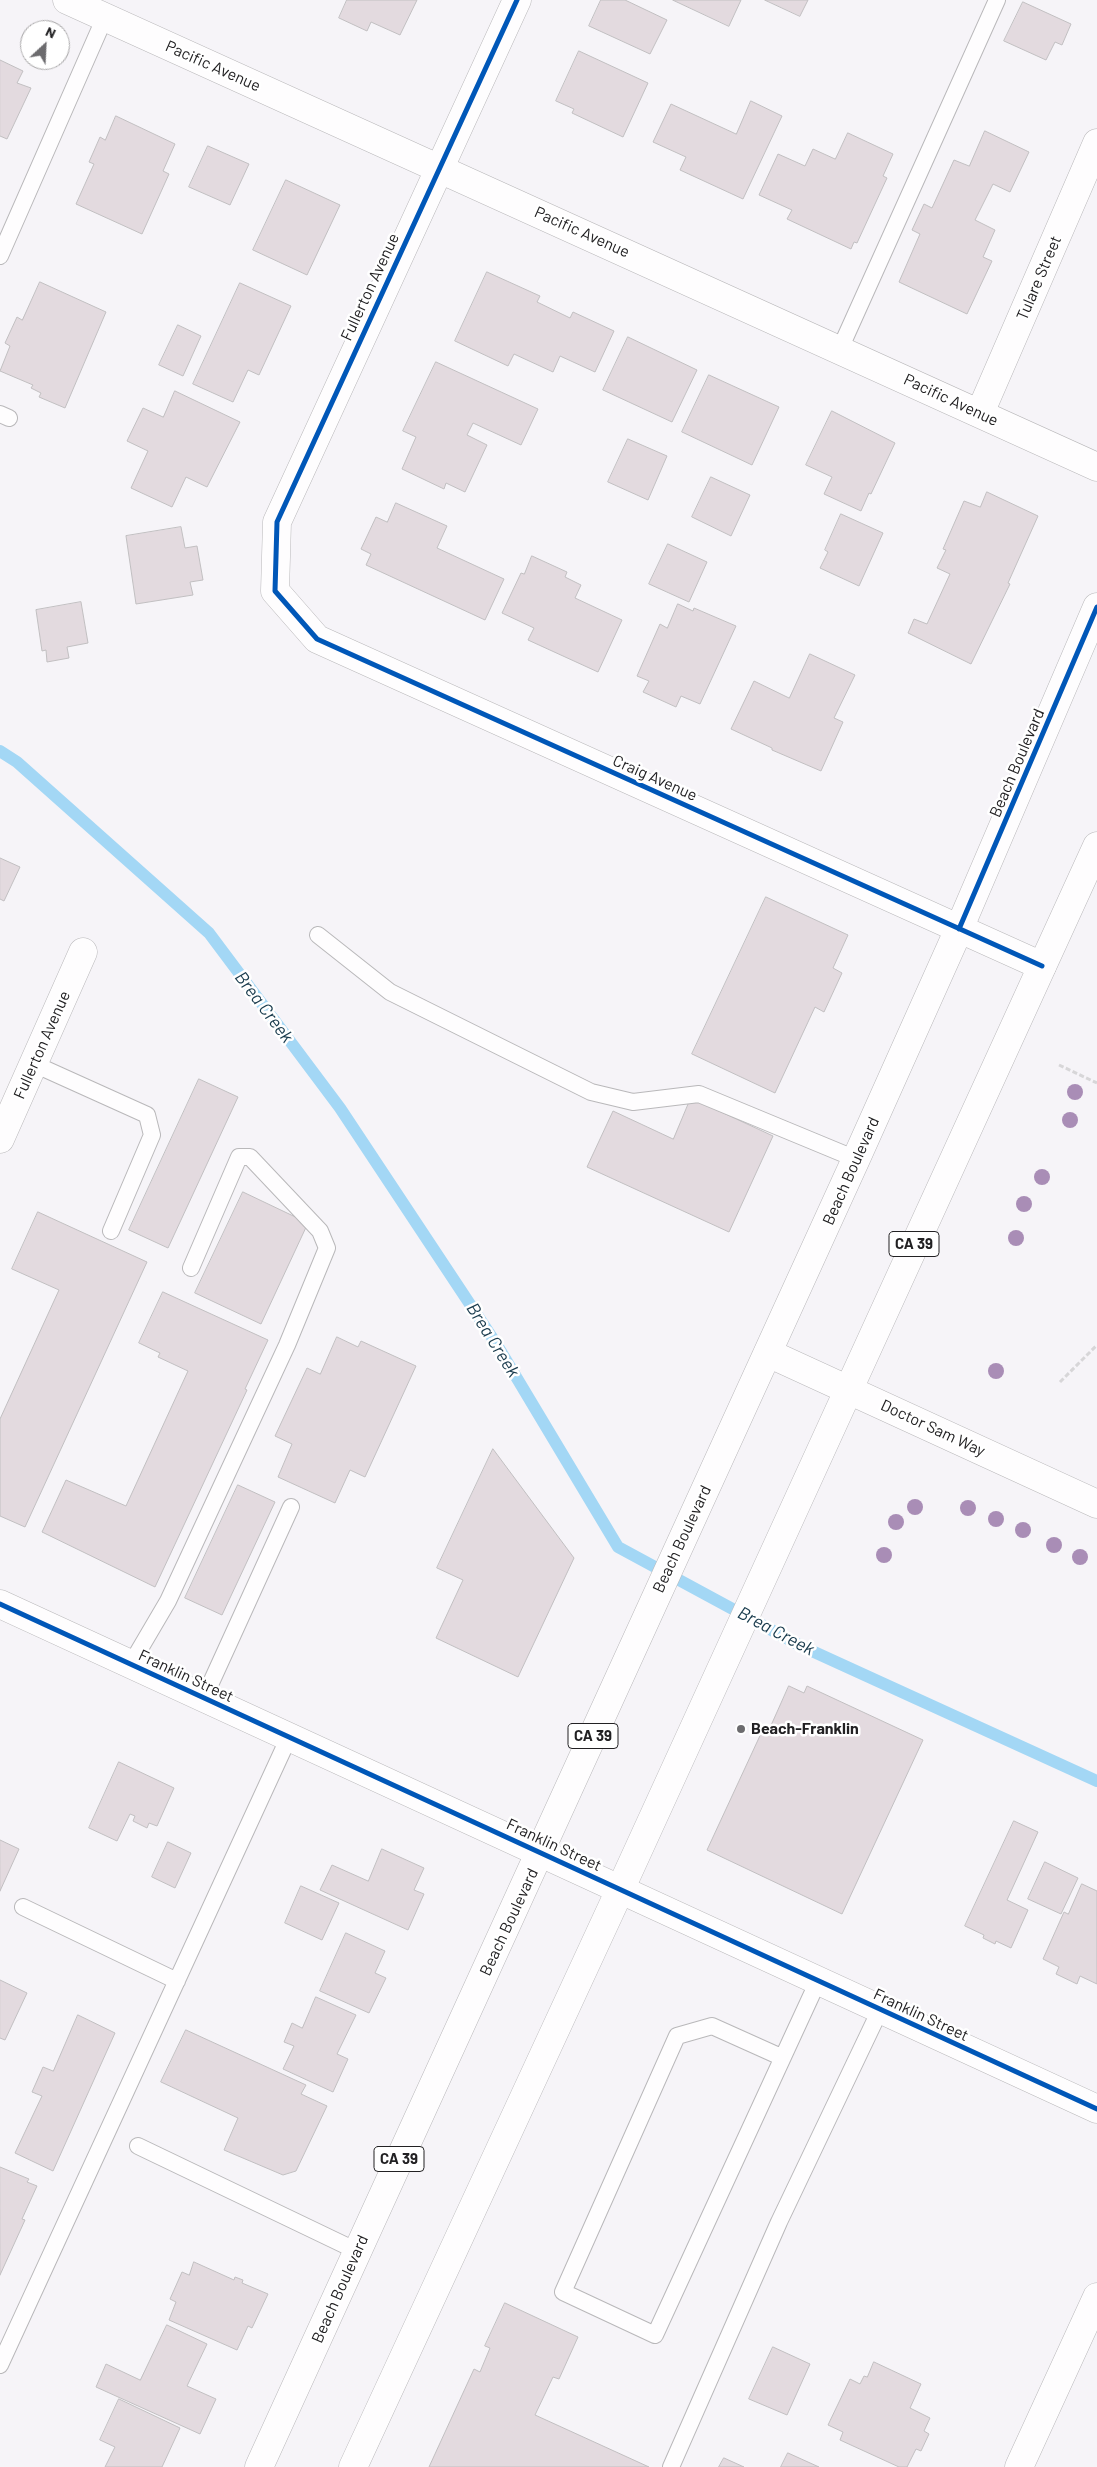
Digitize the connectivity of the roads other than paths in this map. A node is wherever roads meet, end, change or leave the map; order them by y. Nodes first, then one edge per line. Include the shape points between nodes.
1 (67, 0) edge
2 (517, 0) edge
3 (997, 0) edge
4 (105, 17) junction
5 (1097, 143) edge
6 (438, 167) junction
7 (0, 256) edge
8 (840, 349) junction
9 (980, 413) junction
10 (1097, 467) edge
11 (275, 591) joint
12 (1097, 607) edge
13 (1097, 846) edge
14 (1090, 879) edge
15 (959, 929) junction
16 (318, 934) dead end
17 (84, 952) dead end
18 (1042, 966) junction
19 (34, 1064) junction
20 (0, 1139) edge
21 (856, 1159) junction
22 (111, 1231) dead end
23 (191, 1268) dead end
24 (768, 1353) junction
25 (848, 1389) junction
26 (1097, 1504) edge
27 (291, 1507) dead end
28 (0, 1604) edge
29 (131, 1664) junction
30 (204, 1698) junction
31 (289, 1737) junction
32 (541, 1852) junction
33 (620, 1890) junction
34 (24, 1907) dead end
35 (177, 1981) junction
36 (818, 1981) junction
37 (880, 2010) junction
38 (781, 2057) junction
39 (1097, 2109) edge
40 (138, 2146) dead end
41 (357, 2251) junction
42 (1097, 2297) edge
43 (0, 2365) edge
44 (259, 2467) edge
45 (353, 2467) edge
46 (671, 2467) edge
47 (1019, 2467) edge

1 - 4 street, Pacific Avenue
2 - 6 street, Fullerton Avenue
3 - 8 lane
4 - 6 street, Pacific Avenue
4 - 7 lane
5 - 9 street, Tulare Street
6 - 8 street, Pacific Avenue
6 - 11 street, Fullerton Avenue via 277,522
8 - 9 street, Pacific Avenue
9 - 10 street, Pacific Avenue
11 - 15 street, Craig Avenue via 317,639
12 - 15 street, Beach Boulevard / CA 39
13 - 14 street, CA 39
14 - 18 street, CA 39
15 - 18 street, Craig Avenue
15 - 21 street, Beach Boulevard / CA 39
16 - 21 lane via 390,992 591,1092 633,1102 699,1094
17 - 19 street, Fullerton Avenue
18 - 25 street, CA 39
19 - 20 street, Fullerton Avenue
19 - 22 lane via 147,1115 152,1135
21 - 24 street, Beach Boulevard / CA 39
23 - 29 lane via 239,1157 250,1157 320,1232 327,1248 287,1345 168,1601
24 - 25 street, Doctor Sam Way
24 - 32 street, Beach Boulevard / CA 39
25 - 26 street, Doctor Sam Way
25 - 33 street, CA 39
27 - 30 lane
28 - 29 street, Franklin Street
29 - 30 street, Franklin Street
30 - 31 street, Franklin Street
31 - 32 street, Franklin Street
31 - 35 lane
32 - 33 street, Franklin Street
32 - 41 street, Beach Boulevard / CA 39
33 - 36 street, Franklin Street
33 - 45 street, CA 39
34 - 35 lane
35 - 43 lane
36 - 37 street, Franklin Street
36 - 38 lane
37 - 39 street, Franklin Street
37 - 46 lane via 779,2222
38 - 38 lane via 654,2335 563,2292 677,2036 712,2026
40 - 41 lane
41 - 44 street, Beach Boulevard / CA 39
42 - 47 street

